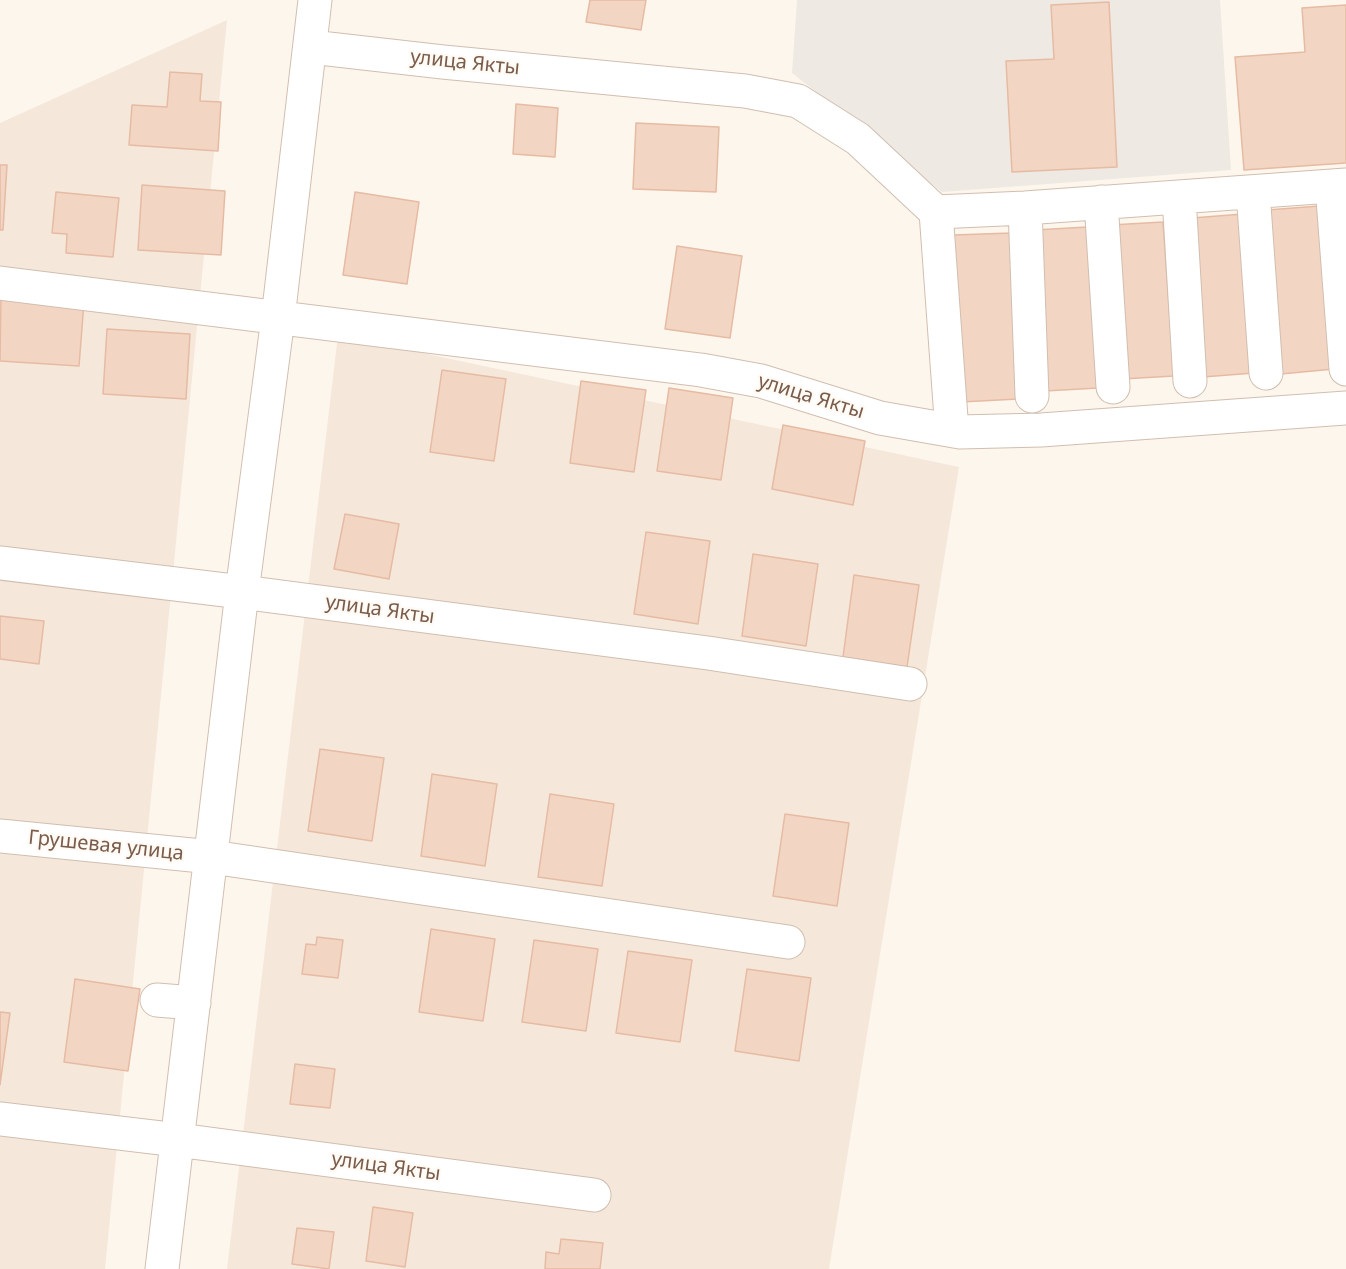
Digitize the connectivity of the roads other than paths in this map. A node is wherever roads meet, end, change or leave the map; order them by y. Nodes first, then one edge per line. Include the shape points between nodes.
1 (315, 0) edge
2 (310, 47) junction
3 (1339, 186) edge
4 (1253, 192) junction
5 (1179, 197) junction
6 (1101, 202) junction
7 (1025, 208) junction
8 (936, 212) junction
9 (0, 283) edge
10 (278, 318) junction
11 (1346, 369) edge
12 (1266, 373) dead end
13 (1190, 381) dead end
14 (1113, 387) dead end
15 (1032, 396) dead end
16 (1346, 408) edge
17 (951, 418) dead end
18 (0, 563) edge
19 (242, 592) junction
20 (910, 684) dead end
21 (0, 836) edge
22 (212, 856) junction
23 (788, 942) dead end
24 (157, 1000) dead end
25 (194, 1003) junction
26 (0, 1119) edge
27 (178, 1140) junction
28 (594, 1195) dead end
29 (162, 1269) edge

1 - 2 street
2 - 8 street, улица Якты via 745,91 798,101 858,139
2 - 10 street
3 - 4 street
3 - 11 street
4 - 5 street
4 - 12 street
5 - 6 street
5 - 13 street
6 - 7 street
6 - 14 street
7 - 8 street
7 - 15 street
8 - 17 street
9 - 10 street, улица Якты
10 - 16 street, улица Якты via 701,370 761,381 880,418 960,432 1041,430
10 - 19 street
18 - 19 street, улица Якты
19 - 20 street, улица Якты via 708,653
19 - 22 street
21 - 22 street, Грушевая улица
22 - 23 street
22 - 25 street
24 - 25 street
25 - 27 street
26 - 27 street, улица Якты
27 - 28 street, улица Якты
27 - 29 street

